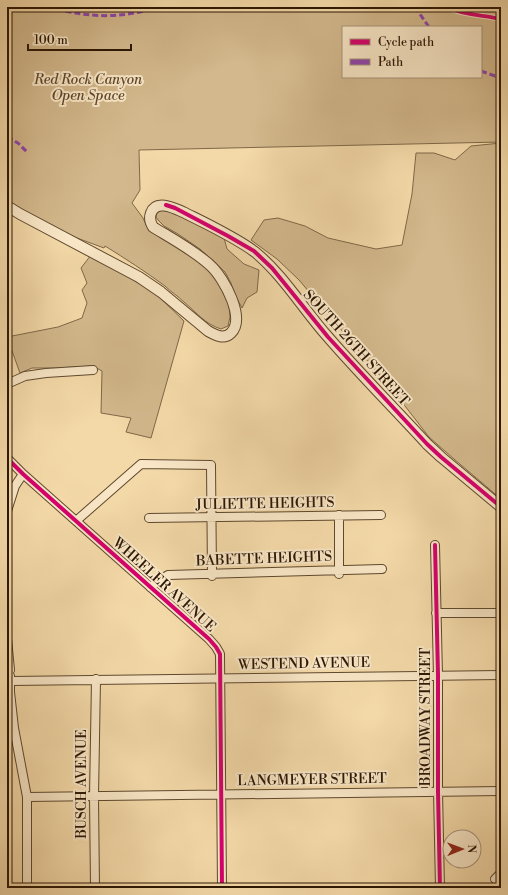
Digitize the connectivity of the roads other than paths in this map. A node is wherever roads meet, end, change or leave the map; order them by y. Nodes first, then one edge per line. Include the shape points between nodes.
1 (7, 206) edge
2 (93, 370) dead end
3 (7, 384) edge
4 (7, 458) edge
5 (23, 474) junction
6 (501, 507) edge
7 (7, 511) edge
8 (339, 515) junction
9 (381, 515) dead end
10 (211, 517) junction
11 (149, 518) dead end
12 (76, 521) junction
13 (435, 546) dead end
14 (382, 569) dead end
15 (339, 572) junction
16 (212, 574) junction
17 (150, 587) junction
18 (436, 613) junction
19 (501, 613) edge
20 (7, 639) edge
21 (501, 675) edge
22 (10, 676) junction
23 (438, 676) junction
24 (220, 678) junction
25 (96, 680) junction
26 (501, 790) edge
27 (438, 791) junction
28 (221, 794) junction
29 (27, 797) junction
30 (94, 797) junction
31 (27, 888) edge
32 (95, 888) edge
33 (222, 888) edge
34 (440, 888) edge

1 - 6 street, SOUTH 26TH STREET via 139,277 208,331 222,337 234,330 236,321 225,284 205,261 153,227 150,215 157,206 175,208 247,248 272,268 328,337 427,444
2 - 3 street via 46,372 25,376
4 - 5 street, WHEELER AVENUE
5 - 7 street via 15,486
5 - 12 street, WHEELER AVENUE
8 - 9 street, JULIETTE HEIGHTS
8 - 10 street, JULIETTE HEIGHTS
8 - 15 street
10 - 11 street, JULIETTE HEIGHTS
10 - 12 street via 210,465 141,464
10 - 16 street
12 - 17 street, WHEELER AVENUE
13 - 18 street, BROADWAY STREET
14 - 15 street, BABETTE HEIGHTS
15 - 16 street, BABETTE HEIGHTS
16 - 17 street, BABETTE HEIGHTS via 168,575
17 - 24 street, WHEELER AVENUE via 216,647 220,654
18 - 19 street
18 - 23 street, BROADWAY STREET
20 - 22 street
21 - 23 street, WESTEND AVENUE
22 - 25 street, WESTEND AVENUE
22 - 29 street via 14,728
23 - 24 street, WESTEND AVENUE
23 - 27 street, BROADWAY STREET
24 - 25 street, WESTEND AVENUE
24 - 28 street, WHEELER AVENUE
25 - 30 street, BUSCH AVENUE
26 - 27 street, LANGMEYER STREET
27 - 28 street, LANGMEYER STREET
27 - 34 street, BROADWAY STREET
28 - 30 street, LANGMEYER STREET
28 - 33 street, WHEELER AVENUE
29 - 30 street, LANGMEYER STREET
29 - 31 street
30 - 32 street, BUSCH AVENUE

